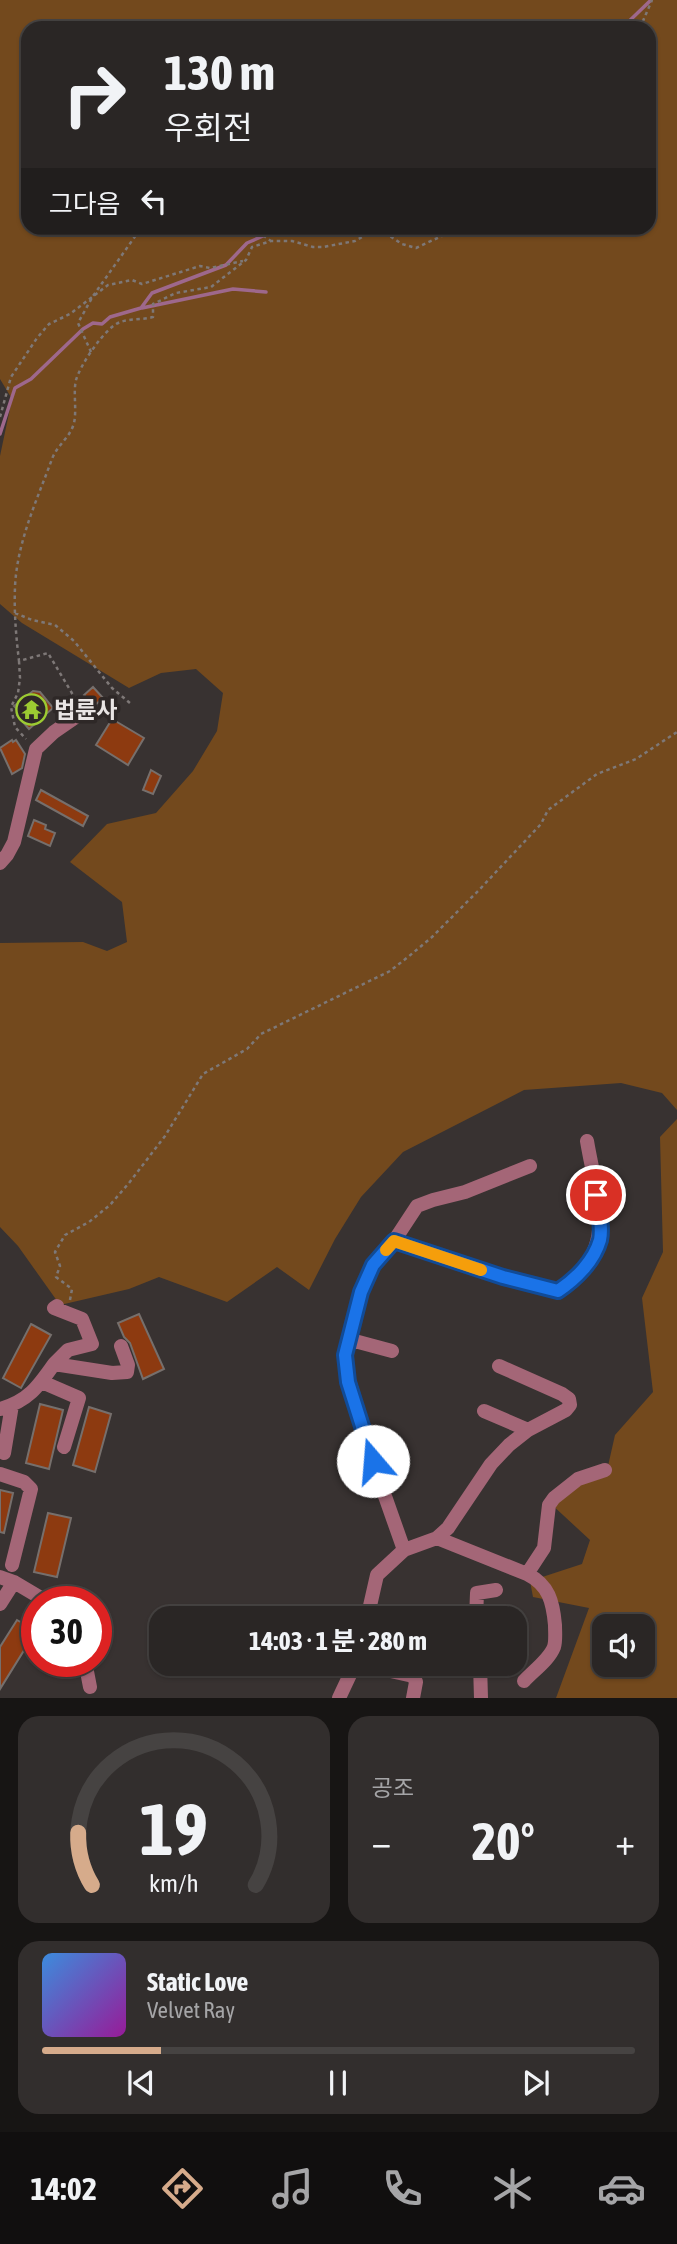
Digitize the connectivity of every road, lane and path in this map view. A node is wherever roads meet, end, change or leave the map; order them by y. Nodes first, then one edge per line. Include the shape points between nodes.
1 (652, 0) edge
2 (643, 21) edge
3 (136, 235) edge
4 (264, 235) edge
5 (365, 235) edge
6 (389, 235) edge
7 (444, 235) edge
8 (271, 241) junction
9 (246, 260) junction
10 (93, 296) junction
11 (91, 352) junction
12 (0, 417) edge
13 (15, 612) junction
14 (19, 661) junction
15 (130, 703) dead end
16 (83, 712) joint
17 (677, 732) edge
18 (36, 749) junction
19 (0, 863) edge
20 (587, 1141) dead end
21 (530, 1166) dead end
22 (394, 1241) junction
23 (59, 1302) joint
24 (351, 1340) junction
25 (121, 1346) dead end
26 (392, 1352) dead end
27 (54, 1364) junction
28 (499, 1366) dead end
29 (41, 1382) junction
30 (6, 1407) edge
31 (484, 1411) dead end
32 (528, 1430) junction
33 (64, 1447) dead end
34 (4, 1453) dead end
35 (605, 1470) dead end
36 (0, 1474) edge
37 (438, 1538) junction
38 (404, 1550) junction
39 (12, 1566) dead end
40 (527, 1574) junction
41 (7, 1579) edge
42 (496, 1590) dead end
43 (0, 1604) edge
44 (370, 1606) edge
45 (477, 1606) edge
46 (351, 1676) edge
47 (413, 1676) edge
48 (480, 1676) edge
49 (88, 1677) edge
50 (524, 1681) dead end
51 (90, 1687) dead end
52 (339, 1698) edge
53 (413, 1698) edge
54 (481, 1698) edge

1 - 2 path
3 - 10 path
4 - 8 path
5 - 8 path via 323,247
6 - 7 path via 416,248
8 - 9 path via 252,247
9 - 10 path via 200,267 142,284 132,280 108,285
9 - 11 path via 211,287 176,293 153,304 153,317 115,324
10 - 11 path via 78,323
10 - 12 path via 49,324 37,338 11,377
11 - 13 path via 76,380 74,422 67,439 56,449 32,508 19,557
13 - 14 path
13 - 15 path via 55,625
14 - 16 path via 48,653
14 - 18 path via 18,693 11,707 15,727
16 - 18 street
17 - 23 path via 636,759 597,774 548,810 541,824 480,889 390,971 261,1034 247,1049 203,1074 129,1183 110,1205 65,1235 55,1252 60,1266 56,1277 72,1289 70,1300
18 - 19 street via 14,842
20 - 22 street via 600,1238 580,1273 558,1291
21 - 22 street via 417,1206
22 - 24 street via 373,1265 361,1292
23 - 27 street via 54,1308 82,1319 92,1344 68,1350
24 - 26 street
24 - 38 street via 345,1355 348,1382
25 - 27 street via 129,1369 124,1373
27 - 29 street
28 - 32 street via 569,1399 565,1410
29 - 30 street via 20,1403
29 - 33 street via 79,1398
30 - 34 street
31 - 32 street
32 - 37 street via 491,1464
35 - 40 street via 578,1479 554,1498 549,1505 544,1548
36 - 39 street via 24,1482 32,1493
37 - 38 street
37 - 40 street
38 - 44 street via 377,1575
40 - 50 street via 550,1593 555,1634 554,1648
41 - 43 street
42 - 45 street via 477,1593
46 - 52 street
47 - 53 street
48 - 54 street
49 - 51 street

